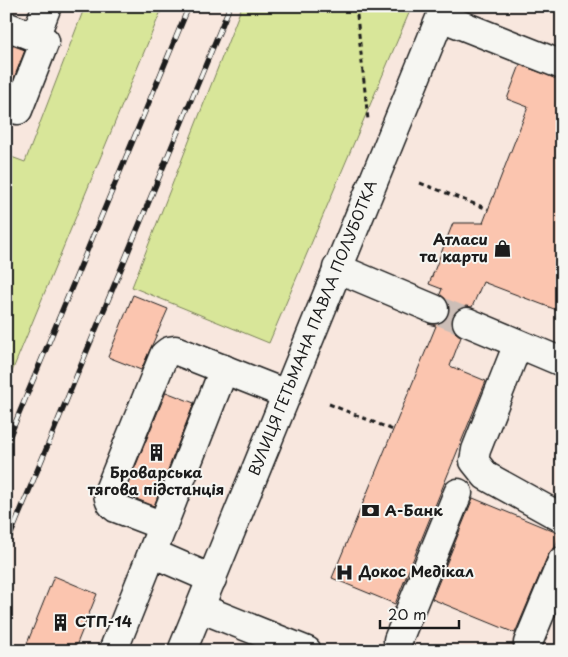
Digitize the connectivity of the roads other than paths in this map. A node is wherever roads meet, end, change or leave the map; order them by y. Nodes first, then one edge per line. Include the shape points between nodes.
1 (47, 6) edge
2 (443, 12) edge
3 (6, 26) edge
4 (35, 37) junction
5 (562, 65) edge
6 (6, 106) edge
7 (337, 268) junction
8 (434, 309) tunnel mouth
9 (467, 322) tunnel mouth
10 (518, 344) junction
11 (562, 362) edge
12 (224, 369) junction
13 (286, 394) junction
14 (458, 493) dead end
15 (562, 518) edge
16 (163, 526) junction
17 (152, 553) junction
18 (562, 561) edge
19 (212, 579) junction
20 (200, 608) junction
21 (398, 640) dead end
22 (528, 643) dead end
23 (113, 651) edge
24 (182, 651) edge
25 (307, 651) edge

1 - 4 street
2 - 5 street
2 - 7 street, ВУЛИЦЯ ГЕТЬМАНА ПАВЛА ПОЛУБОТКА
3 - 4 street
4 - 6 street via 45,41 18,110
7 - 8 street
7 - 13 street, ВУЛИЦЯ ГЕТЬМАНА ПАВЛА ПОЛУБОТКА
9 - 10 street
10 - 11 street
10 - 15 street via 474,461 486,476
12 - 13 street
12 - 16 street
12 - 16 street via 175,350 164,355 108,494 116,508
13 - 19 street, ВУЛИЦЯ ГЕТЬМАНА ПАВЛА ПОЛУБОТКА
14 - 21 street
16 - 17 street
17 - 19 street
17 - 23 street
18 - 22 street
19 - 20 street, ВУЛИЦЯ ГЕТЬМАНА ПАВЛА ПОЛУБОТКА
20 - 24 street, ВУЛИЦЯ ГЕТЬМАНА ПАВЛА ПОЛУБОТКА
20 - 25 street

